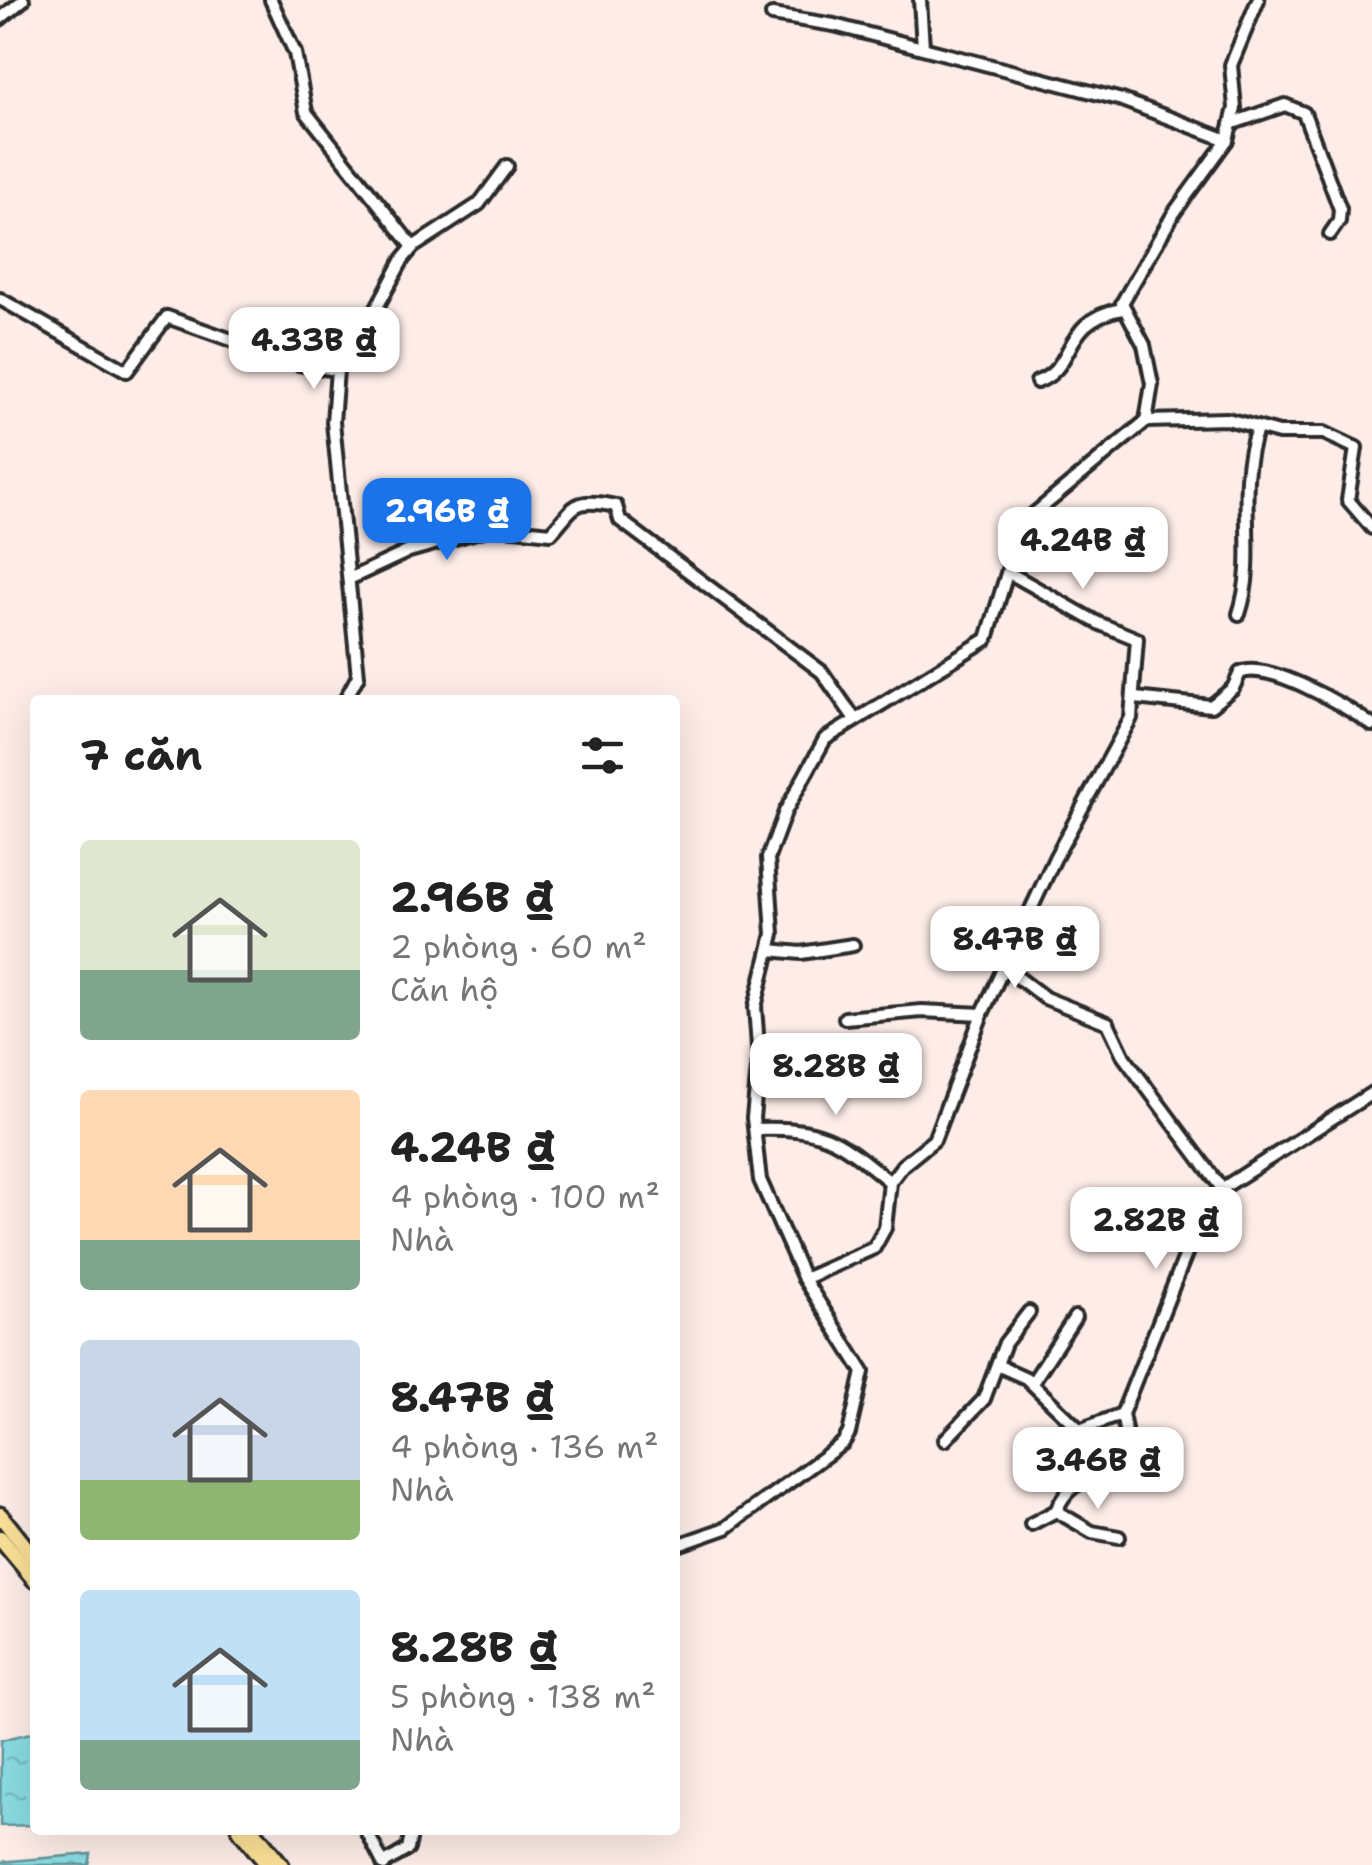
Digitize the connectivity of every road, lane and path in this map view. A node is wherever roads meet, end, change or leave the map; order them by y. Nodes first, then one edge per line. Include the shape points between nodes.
1 (23, 0) edge
2 (271, 0) edge
3 (920, 0) edge
4 (1258, 0) edge
5 (772, 15) dead end
6 (0, 19) edge
7 (923, 47) junction
8 (1234, 123) junction
9 (1227, 140) junction
10 (508, 166) dead end
11 (1330, 234) dead end
12 (414, 247) junction
13 (0, 299) edge
14 (1122, 309) junction
15 (337, 370) junction
16 (1037, 382) dead end
17 (1146, 421) junction
18 (1257, 429) junction
19 (1372, 528) edge
20 (1008, 572) junction
21 (349, 578) junction
22 (1239, 614) dead end
23 (348, 695) edge
24 (1135, 698) junction
25 (854, 718) junction
26 (1372, 725) edge
27 (853, 945) dead end
28 (770, 950) junction
29 (1004, 967) junction
30 (982, 1014) junction
31 (845, 1018) dead end
32 (1372, 1093) edge
33 (754, 1130) junction
34 (890, 1182) junction
35 (1223, 1190) junction
36 (804, 1278) junction
37 (1029, 1312) dead end
38 (1076, 1316) dead end
39 (997, 1365) junction
40 (1032, 1383) junction
41 (1122, 1414) junction
42 (946, 1440) dead end
43 (1056, 1511) junction
44 (0, 1516) edge
45 (1031, 1524) dead end
46 (1119, 1537) dead end
47 (0, 1538) edge
48 (680, 1544) edge
49 (30, 1553) edge
50 (30, 1574) edge
51 (244, 1835) edge
52 (256, 1835) edge
53 (368, 1835) edge
54 (411, 1835) edge
55 (268, 1865) edge
56 (281, 1865) edge
57 (383, 1865) edge

1 - 6 street
2 - 12 street via 315,128
3 - 7 street
4 - 8 street via 1231,65
5 - 7 street
7 - 9 street via 1124,101
8 - 9 street
8 - 11 street via 1284,105 1304,113 1340,209
9 - 14 street via 1126,288
10 - 12 street via 479,204
12 - 15 street
13 - 15 street via 127,372 167,317 298,364
14 - 16 street via 1084,323 1052,374
14 - 17 street via 1144,344 1152,384
15 - 21 street via 333,422
17 - 18 street via 1212,418
17 - 20 street via 1022,524
18 - 19 street via 1324,433 1356,448 1348,500
18 - 22 street via 1244,486
20 - 24 street via 1137,639
20 - 25 street via 992,629 976,649
21 - 23 street via 358,676
21 - 25 street via 421,547 494,527 551,533 578,504 616,506 620,520 822,672
24 - 26 street via 1210,706 1240,673 1260,671 1332,699
24 - 29 street
25 - 28 street via 816,752 774,836 767,866
27 - 28 street via 801,954
28 - 33 street via 755,998
29 - 30 street
29 - 35 street via 1045,998 1108,1023 1124,1058
30 - 31 street
30 - 34 street via 934,1140
32 - 35 street
33 - 34 street via 803,1128 837,1140
33 - 36 street via 762,1187
34 - 36 street via 885,1228 874,1248
35 - 41 street via 1191,1237
36 - 48 street via 863,1372 847,1438 726,1528
37 - 39 street
38 - 40 street
39 - 40 street
39 - 42 street via 984,1399
40 - 41 street via 1080,1430
41 - 43 street via 1128,1445 1123,1462 1069,1488
43 - 45 street
43 - 46 street via 1092,1532
44 - 49 highway
47 - 50 highway
51 - 55 highway
52 - 56 highway
53 - 57 street
54 - 57 street via 408,1849

